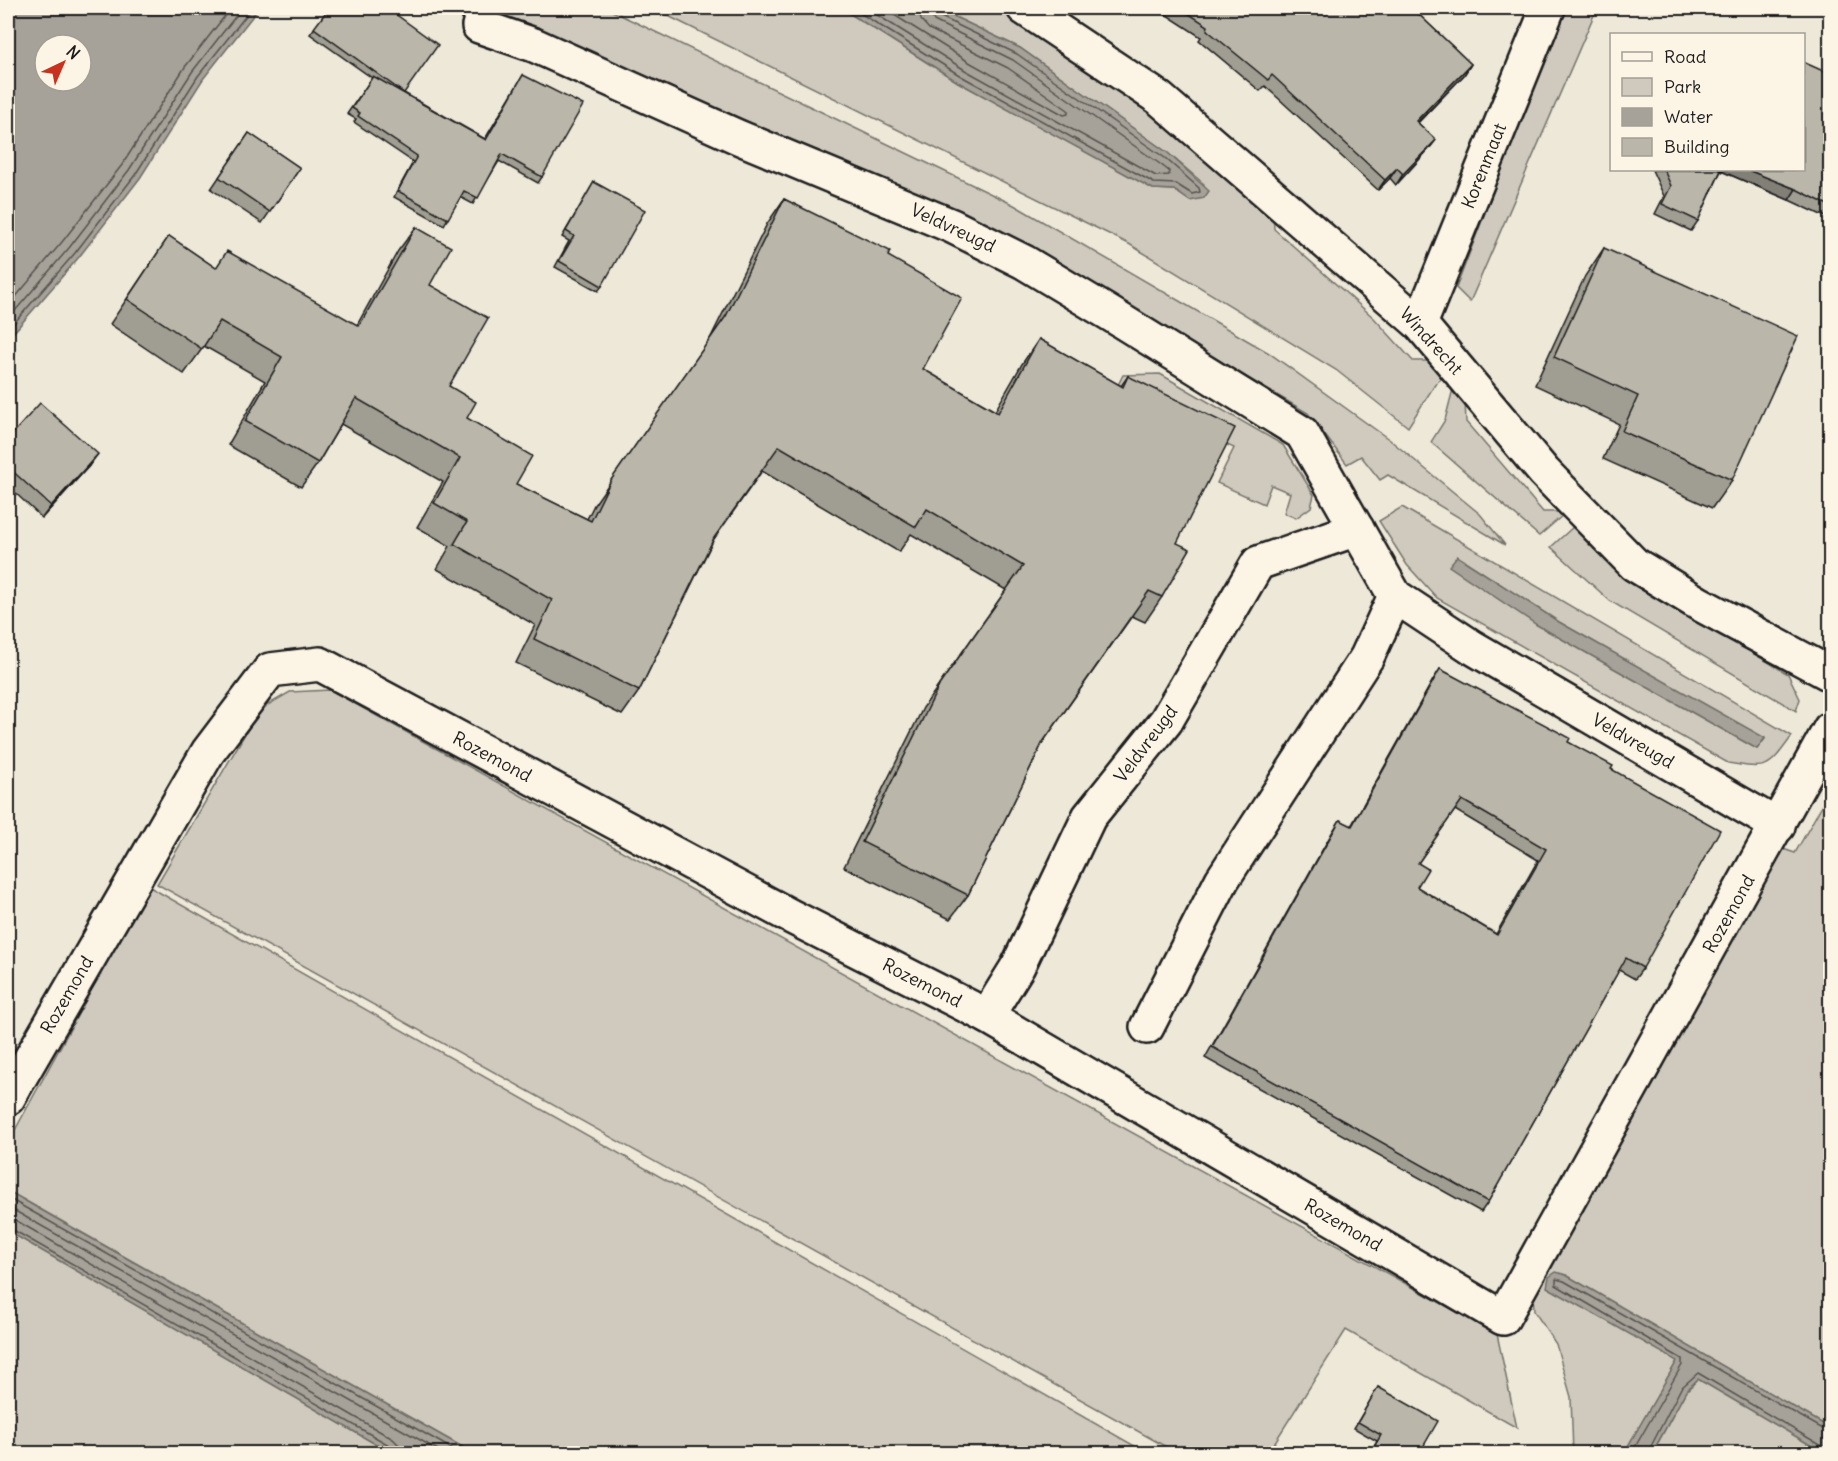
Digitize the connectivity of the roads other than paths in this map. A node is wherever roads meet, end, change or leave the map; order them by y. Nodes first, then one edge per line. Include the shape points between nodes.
1 (1024, 8) edge
2 (1548, 8) edge
3 (479, 26) dead end
4 (1420, 324) junction
5 (1357, 529) junction
6 (1395, 596) junction
7 (1830, 674) edge
8 (1830, 729) edge
9 (1778, 826) junction
10 (987, 1016) junction
11 (1147, 1028) dead end
12 (8, 1098) edge

1 - 4 street, Windrecht via 1159,98
2 - 4 street, Korenmaat
3 - 5 street, Veldvreugd via 534,45 738,137 952,226 1024,262 1302,433
4 - 7 street, Windrecht via 1544,472 1634,564
5 - 6 street, Veldvreugd
5 - 10 street, Veldvreugd via 1258,563 1166,721 1089,817 1018,966
6 - 9 street, Veldvreugd via 1472,646
6 - 11 street via 1367,657 1222,880
8 - 9 street
9 - 10 street, Rozemond via 1503,1318
10 - 12 street, Rozemond via 792,917 320,664 270,670 208,752

